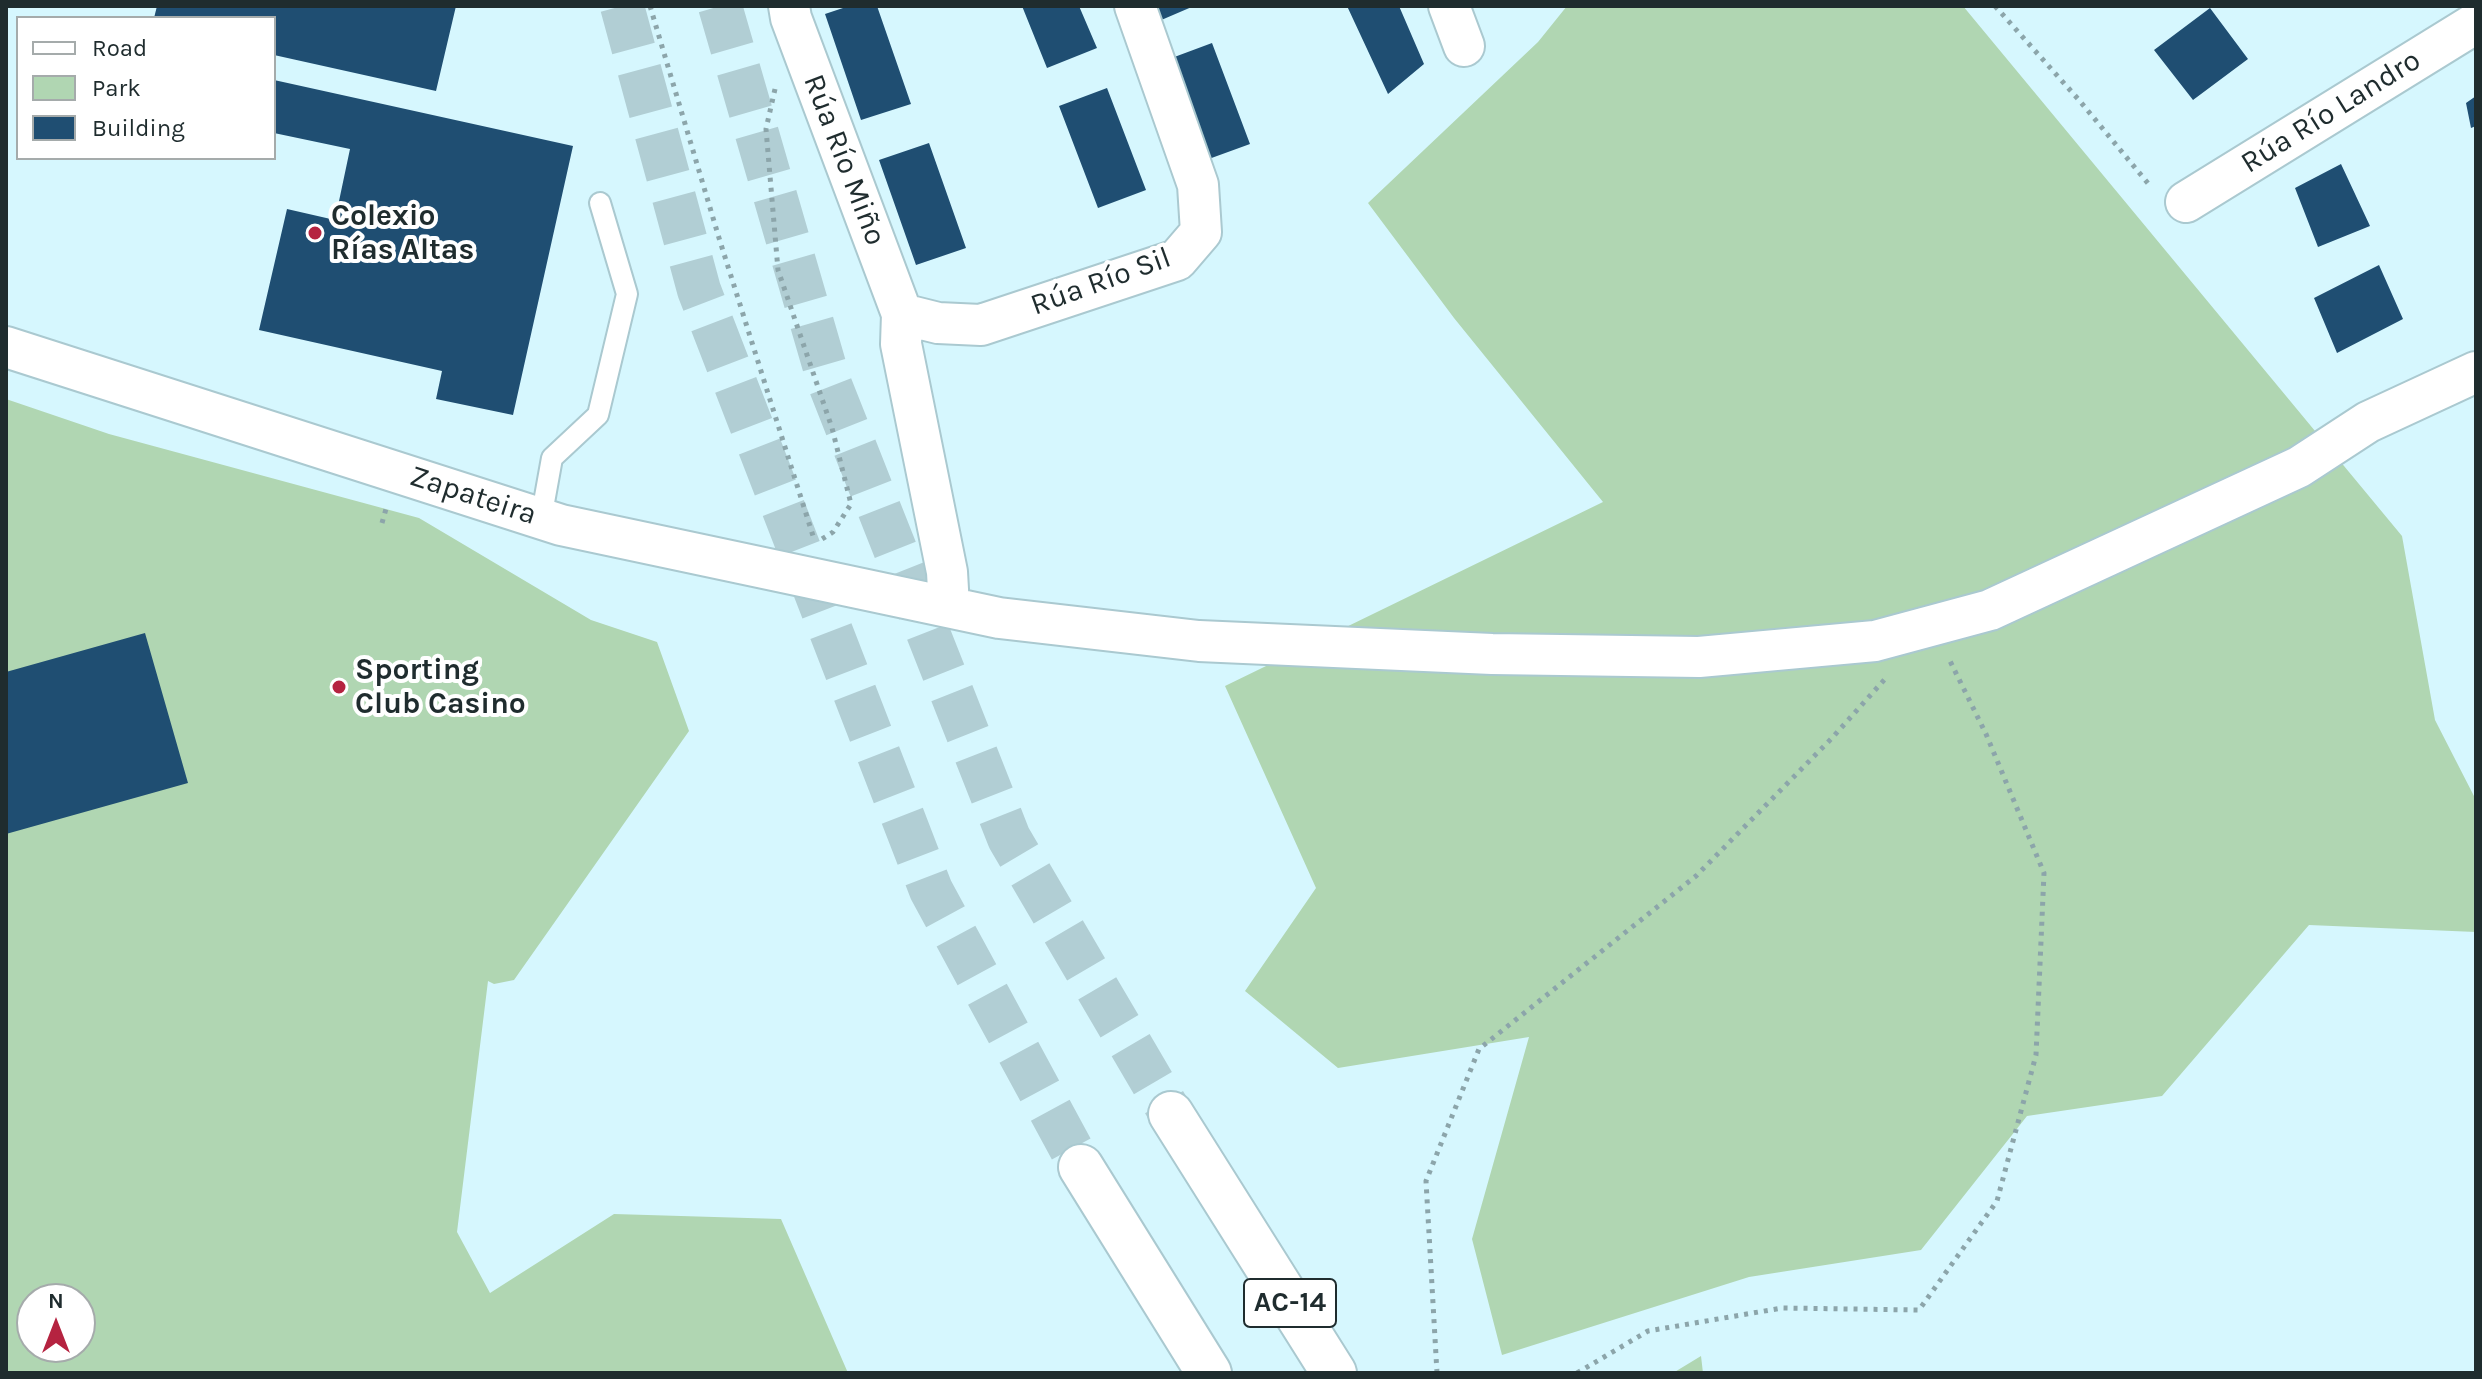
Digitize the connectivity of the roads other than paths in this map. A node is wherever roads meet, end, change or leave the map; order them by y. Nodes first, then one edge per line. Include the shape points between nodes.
1 (789, 6) edge
2 (1135, 6) edge
3 (1449, 6) edge
4 (2476, 23) edge
5 (1464, 46) dead end
6 (2186, 202) road end
7 (600, 203) dead end
8 (902, 314) junction
9 (6, 347) edge
10 (2476, 372) edge
11 (541, 519) junction
12 (949, 607) junction
13 (1171, 1114) tunnel mouth
14 (1081, 1167) tunnel mouth
15 (1209, 1373) edge
16 (1334, 1373) edge

1 - 8 street, Rúa Río Miño
2 - 8 street, Rúa Río Sil via 1198,185 1201,232 1177,260 981,325
3 - 5 street
4 - 6 street, Rúa Río Landro
7 - 11 lane via 627,294 598,415 552,458
8 - 12 street, Rúa Río Miño via 901,344 947,572
9 - 11 street, Zapateira
10 - 12 street, Zapateira via 2368,422 2284,474 1990,610 1875,641 1699,657 1492,654 1199,641 999,618
11 - 12 street, Zapateira
13 - 16 highway, AC-14
14 - 15 highway

